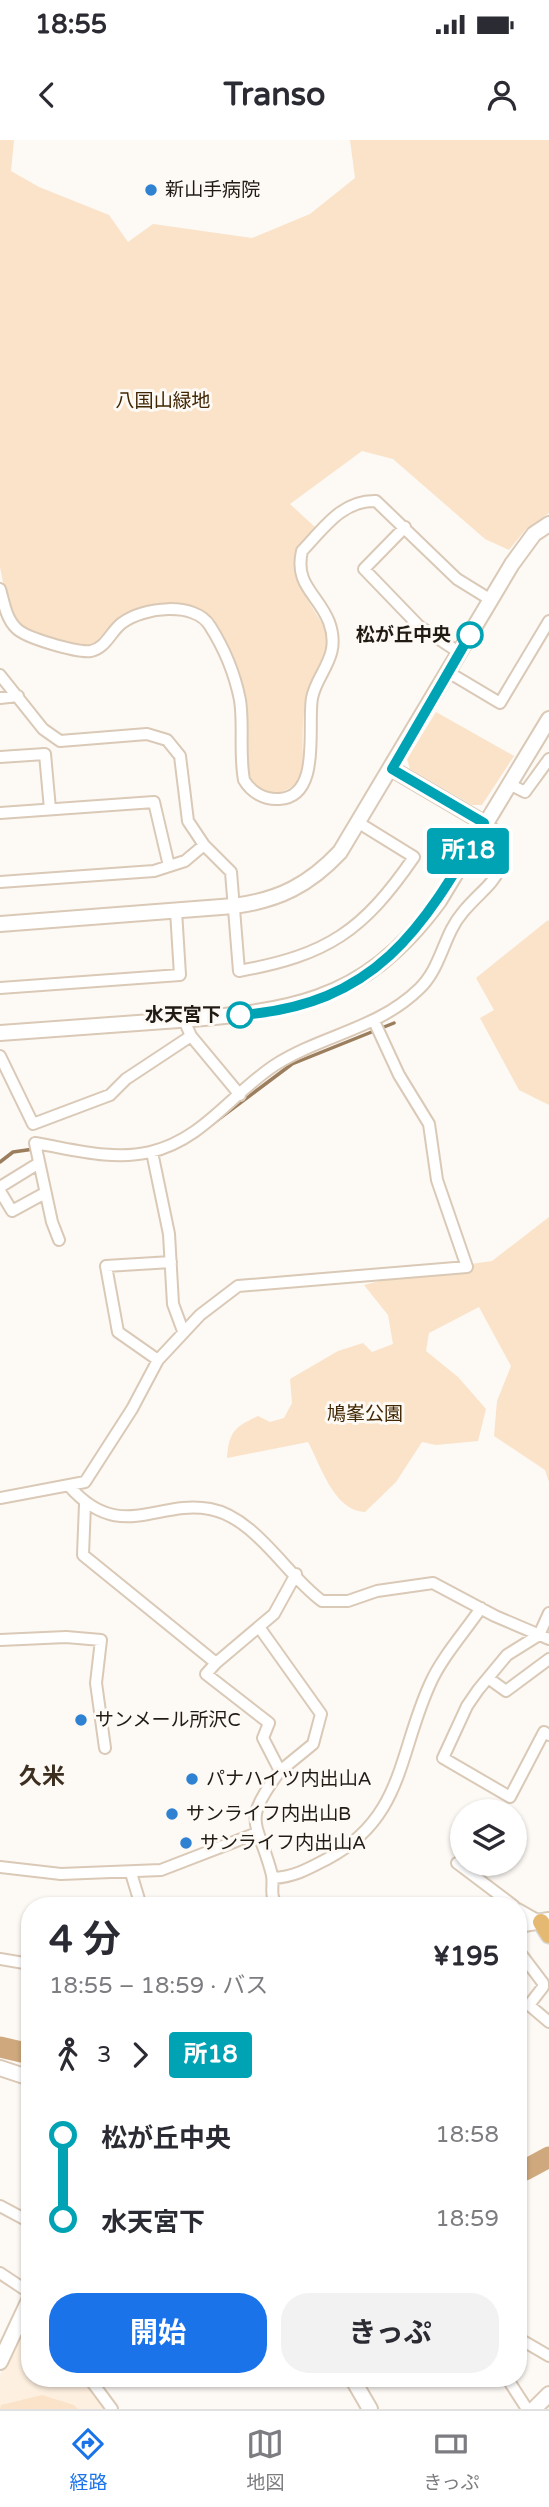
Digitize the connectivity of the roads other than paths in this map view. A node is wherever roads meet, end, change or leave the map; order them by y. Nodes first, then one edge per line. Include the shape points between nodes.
1 (549, 524) edge
2 (405, 527) junction
3 (0, 589) edge
4 (491, 600) junction
5 (549, 621) edge
6 (460, 653) junction
7 (448, 672) junction
8 (0, 675) edge
9 (18, 696) junction
10 (0, 698) edge
11 (549, 719) edge
12 (0, 757) edge
13 (549, 759) edge
14 (392, 769) junction
15 (509, 784) junction
16 (50, 809) junction
17 (0, 813) edge
18 (359, 823) junction
19 (484, 823) junction
20 (204, 845) junction
21 (169, 866) junction
22 (0, 882) edge
23 (234, 906) junction
24 (176, 911) junction
25 (0, 924) edge
26 (0, 988) edge
27 (184, 1020) junction
28 (374, 1021) junction
29 (0, 1032) edge
30 (191, 1036) junction
31 (0, 1056) edge
32 (240, 1095) junction
33 (152, 1152) junction
34 (39, 1163) junction
35 (0, 1189) edge
36 (45, 1193) junction
37 (60, 1240) dead end
38 (171, 1262) junction
39 (183, 1331) junction
40 (158, 1360) junction
41 (69, 1486) junction
42 (0, 1499) edge
43 (85, 1504) junction
44 (296, 1574) junction
45 (481, 1608) junction
46 (549, 1613) edge
47 (259, 1627) junction
48 (544, 1637) edge
49 (0, 1640) edge
50 (549, 1659) edge
51 (216, 1663) junction
52 (488, 1678) junction
53 (549, 1734) edge
54 (104, 1748) dead end
55 (279, 1771) junction
56 (257, 1833) junction
57 (0, 1867) edge
58 (131, 1873) junction
59 (474, 1876) edge
60 (272, 1878) junction
61 (138, 1897) edge
62 (272, 1897) edge
63 (503, 1897) edge
64 (527, 1914) edge
65 (527, 1925) edge
66 (547, 1926) edge
67 (0, 1959) edge
68 (21, 1962) edge
69 (527, 1962) edge
70 (549, 2022) edge
71 (0, 2068) edge
72 (21, 2075) edge
73 (0, 2206) edge
74 (21, 2217) edge
75 (0, 2273) edge
76 (21, 2289) edge
77 (21, 2316) edge
78 (527, 2344) edge
79 (549, 2356) edge
80 (0, 2362) edge
81 (96, 2387) edge
82 (361, 2387) edge
83 (513, 2387) edge
84 (549, 2394) edge
85 (112, 2409) edge
86 (370, 2409) edge
87 (527, 2409) edge
88 (534, 2409) edge

1 - 4 street via 522,548
2 - 3 street via 376,500 360,500 347,505 302,551 300,576 329,623 332,649 312,695 310,767 299,790 283,799 264,797 248,788 244,780 240,701 232,671 209,623 194,613 167,610 136,615 93,650 75,651 17,630
2 - 4 street via 457,579
2 - 6 street via 364,569 419,626
4 - 6 street
5 - 7 street via 500,703
6 - 7 street
7 - 14 street
8 - 9 street
9 - 10 street
9 - 20 street via 43,729 60,741 147,734 167,740 180,756 188,821
11 - 15 street
12 - 16 street via 45,754
13 - 15 street via 525,792
14 - 18 street
14 - 19 street
15 - 19 street
16 - 17 street
16 - 21 street via 154,802
18 - 23 street via 341,852 303,886 265,902
18 - 23 street via 414,857 386,898 356,927 309,954 239,971
19 - 27 street via 420,927 376,967 327,996 290,1007
19 - 28 street via 498,832 503,848 500,871 461,913 438,968 418,990
20 - 21 street via 185,861
20 - 23 street via 231,872
21 - 22 street via 154,871
23 - 24 street
24 - 25 street
24 - 26 street via 180,975
27 - 29 street
27 - 30 street
28 - 32 street via 310,1045 273,1066
28 - 39 street via 429,1124 437,1180 467,1267 239,1286
30 - 31 street via 126,1079 110,1095 33,1124
30 - 32 street
32 - 33 street via 197,1131
33 - 34 street via 114,1156 35,1143
33 - 38 street
34 - 35 street
34 - 36 street
35 - 36 street via 12,1210
36 - 37 street
38 - 39 street via 173,1304
38 - 40 street via 106,1266 118,1332
39 - 40 street
40 - 41 street via 96,1468 85,1482
41 - 42 street
41 - 43 street
43 - 44 street via 121,1516 143,1517 212,1509 238,1521
43 - 51 street via 83,1555
44 - 45 street via 312,1594 332,1603 433,1583
44 - 47 street via 274,1614
45 - 48 street
45 - 60 street via 431,1682 397,1782 376,1819 352,1846 294,1877
46 - 48 street
47 - 51 street
47 - 55 street via 321,1714 313,1744
48 - 52 street via 507,1655
49 - 54 street via 101,1640 96,1683
50 - 52 street via 506,1691
51 - 55 street via 206,1674 269,1723 263,1738
52 - 53 street via 467,1706 443,1758 510,1797 544,1732
55 - 56 street via 256,1806
56 - 58 street via 172,1867
56 - 60 street
57 - 58 street via 61,1874
58 - 61 street
59 - 63 street
60 - 62 street
64 - 66 street
65 - 66 street
67 - 68 street
69 - 70 street via 543,1983 529,2005
71 - 72 street
73 - 74 street
75 - 76 street
77 - 80 street
78 - 79 street
81 - 85 street
82 - 86 street
83 - 87 street
84 - 88 street

